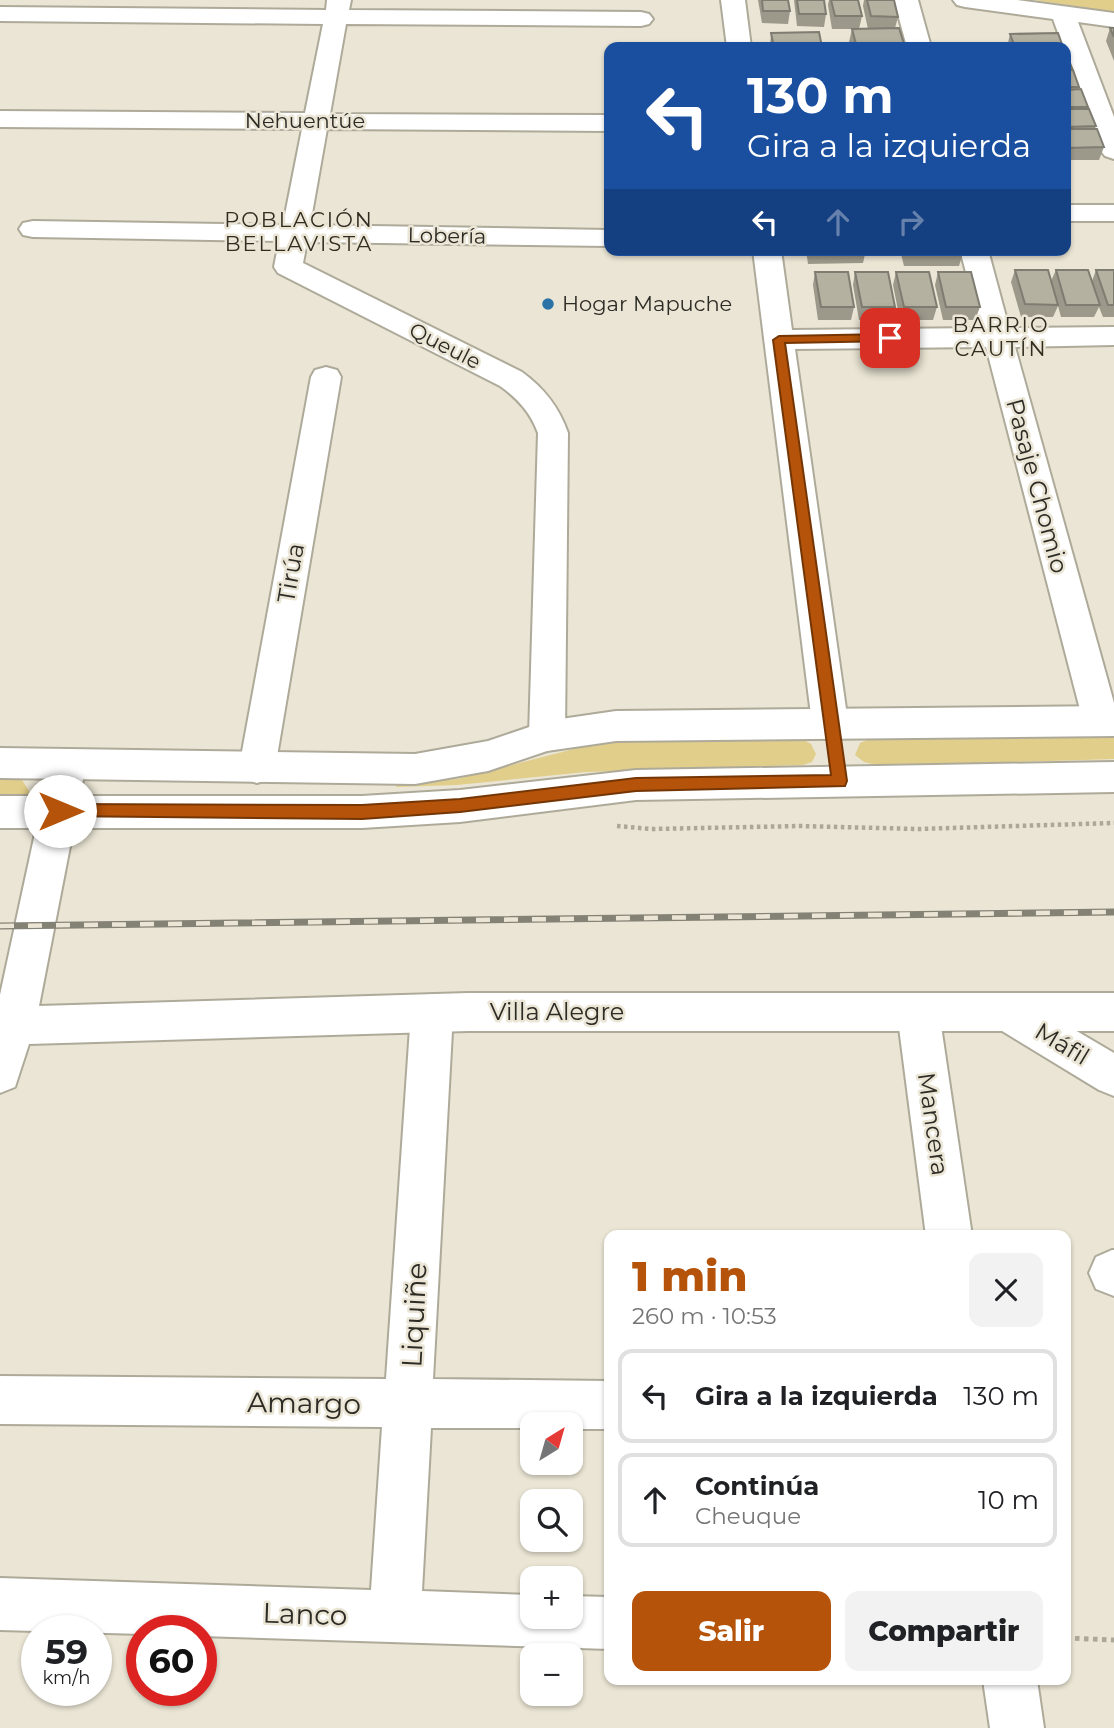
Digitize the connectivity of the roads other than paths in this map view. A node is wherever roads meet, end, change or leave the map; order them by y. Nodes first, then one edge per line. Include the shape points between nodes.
1 (733, 0) edge
2 (906, 0) edge
3 (965, 0) edge
4 (338, 8) edge
5 (3, 11) edge
6 (1063, 13) junction
7 (641, 19) dead end
8 (1114, 20) edge
9 (738, 42) edge
10 (918, 42) edge
11 (1105, 102) edge
12 (0, 119) edge
13 (316, 121) junction
14 (604, 123) edge
15 (1114, 151) edge
16 (1114, 213) edge
17 (1071, 214) edge
18 (33, 229) dead end
19 (294, 234) junction
20 (604, 238) edge
21 (768, 256) edge
22 (976, 256) edge
23 (1114, 336) edge
24 (997, 337) junction
25 (779, 340) junction
26 (326, 377) dead end
27 (1107, 721) edge
28 (830, 723) junction
29 (547, 737) junction
30 (0, 763) edge
31 (68, 764) junction
32 (257, 768) junction
33 (1114, 777) edge
34 (839, 781) junction
35 (0, 811) edge
36 (60, 811) junction
37 (918, 1012) junction
38 (1114, 1012) edge
39 (432, 1013) junction
40 (1009, 1013) junction
41 (7, 1026) edge
42 (0, 1073) edge
43 (1114, 1076) edge
44 (947, 1230) edge
45 (0, 1400) edge
46 (409, 1404) junction
47 (604, 1405) edge
48 (0, 1604) edge
49 (395, 1616) junction
50 (604, 1623) edge
51 (1011, 1685) edge
52 (1017, 1728) edge

1 - 9 street
2 - 10 street
3 - 6 street
4 - 5 street
4 - 7 street
4 - 13 street, Queule
6 - 8 street
6 - 11 street
11 - 15 street
12 - 13 street, Nehuentúe
13 - 14 street, Nehuentúe
13 - 19 street, Queule
16 - 17 street
18 - 19 street, Lobería
19 - 20 street, Lobería
19 - 29 street, Queule via 288,267 511,379 534,398 549,420 553,432
21 - 25 street
22 - 24 street, Pasaje Chomio
23 - 24 street
24 - 25 street
24 - 27 street, Pasaje Chomio
25 - 28 street
26 - 32 street, Tirúa
27 - 28 street
28 - 29 street via 616,726
28 - 34 street
29 - 32 street via 488,756 415,769
30 - 31 street
31 - 32 street
31 - 36 street
33 - 34 street
34 - 36 street via 636,785 460,806 362,812
35 - 36 street
36 - 41 street
37 - 39 street, Villa Alegre
37 - 40 street, Villa Alegre
37 - 44 street, Mancera
38 - 40 street, Villa Alegre
39 - 41 street, Villa Alegre
39 - 46 street, Liquiñe
40 - 43 street, Máfil
41 - 42 street
45 - 46 street, Amargo
46 - 47 street, Amargo
46 - 49 street, Liquiñe
48 - 49 street, Lanco
49 - 50 street, Lanco
51 - 52 street

